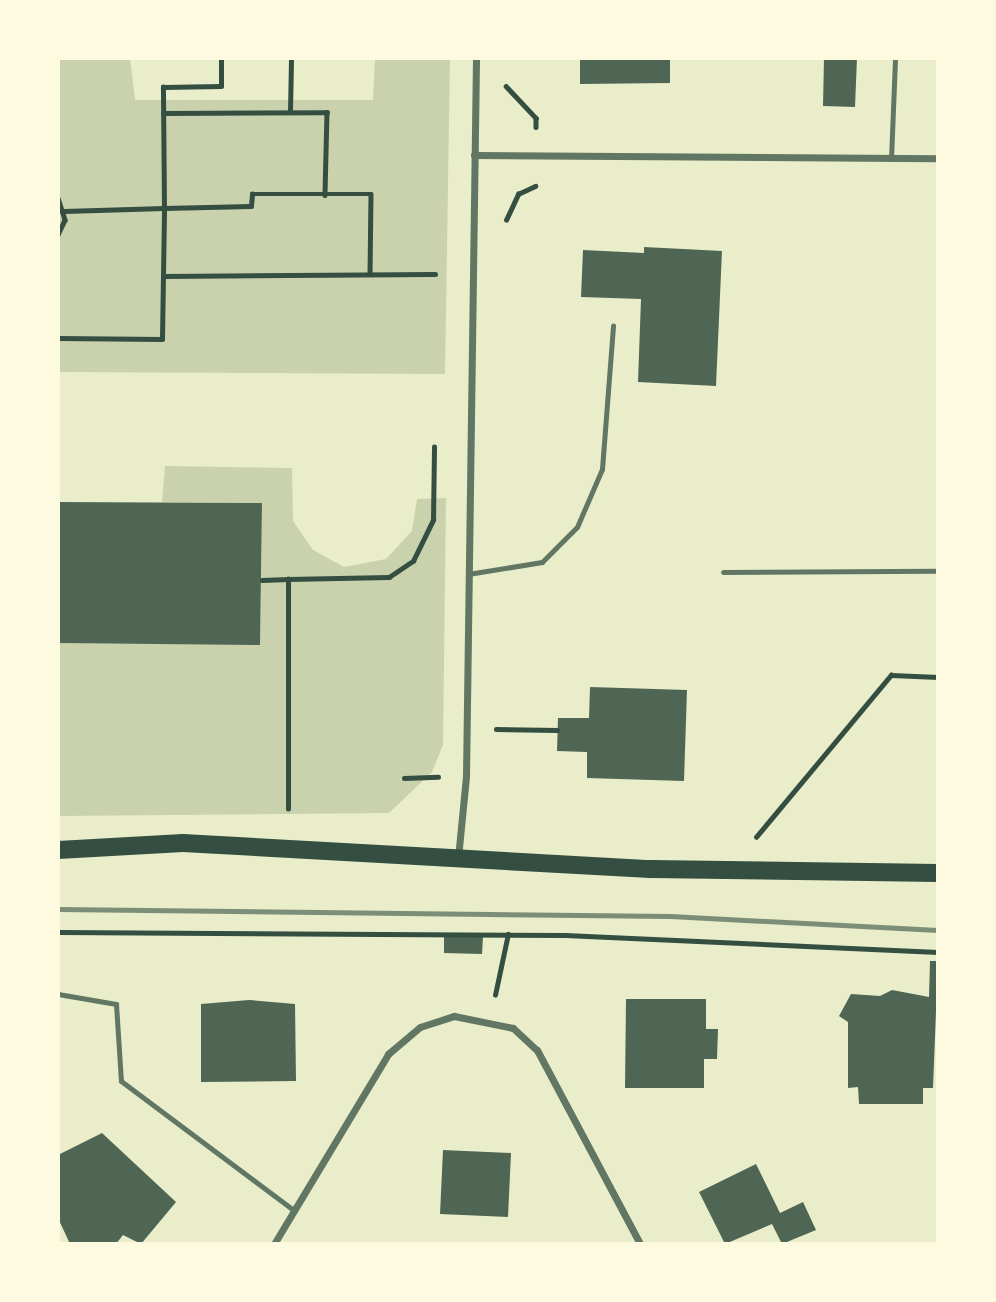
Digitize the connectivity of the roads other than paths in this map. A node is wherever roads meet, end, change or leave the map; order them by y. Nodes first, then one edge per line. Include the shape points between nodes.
1 (476, 58) edge
2 (895, 58) edge
3 (474, 155) junction
4 (938, 158) edge
5 (891, 159) junction
6 (613, 325) dead end
7 (723, 572) dead end
8 (938, 572) edge
9 (468, 574) junction
10 (58, 850) edge
11 (458, 858) junction
12 (938, 873) edge
13 (58, 994) edge
14 (295, 1211) junction
15 (274, 1244) edge
16 (640, 1244) edge

1 - 3 street
2 - 5 lane
3 - 5 street
3 - 9 street
4 - 5 street
6 - 9 lane via 602,469 577,527 542,562
7 - 8 lane
9 - 11 street via 466,776
10 - 11 main road via 183,843
11 - 12 main road via 650,869
13 - 14 lane via 116,1004 121,1081
14 - 15 street
14 - 16 street via 388,1054 420,1027 454,1016 513,1028 537,1050

